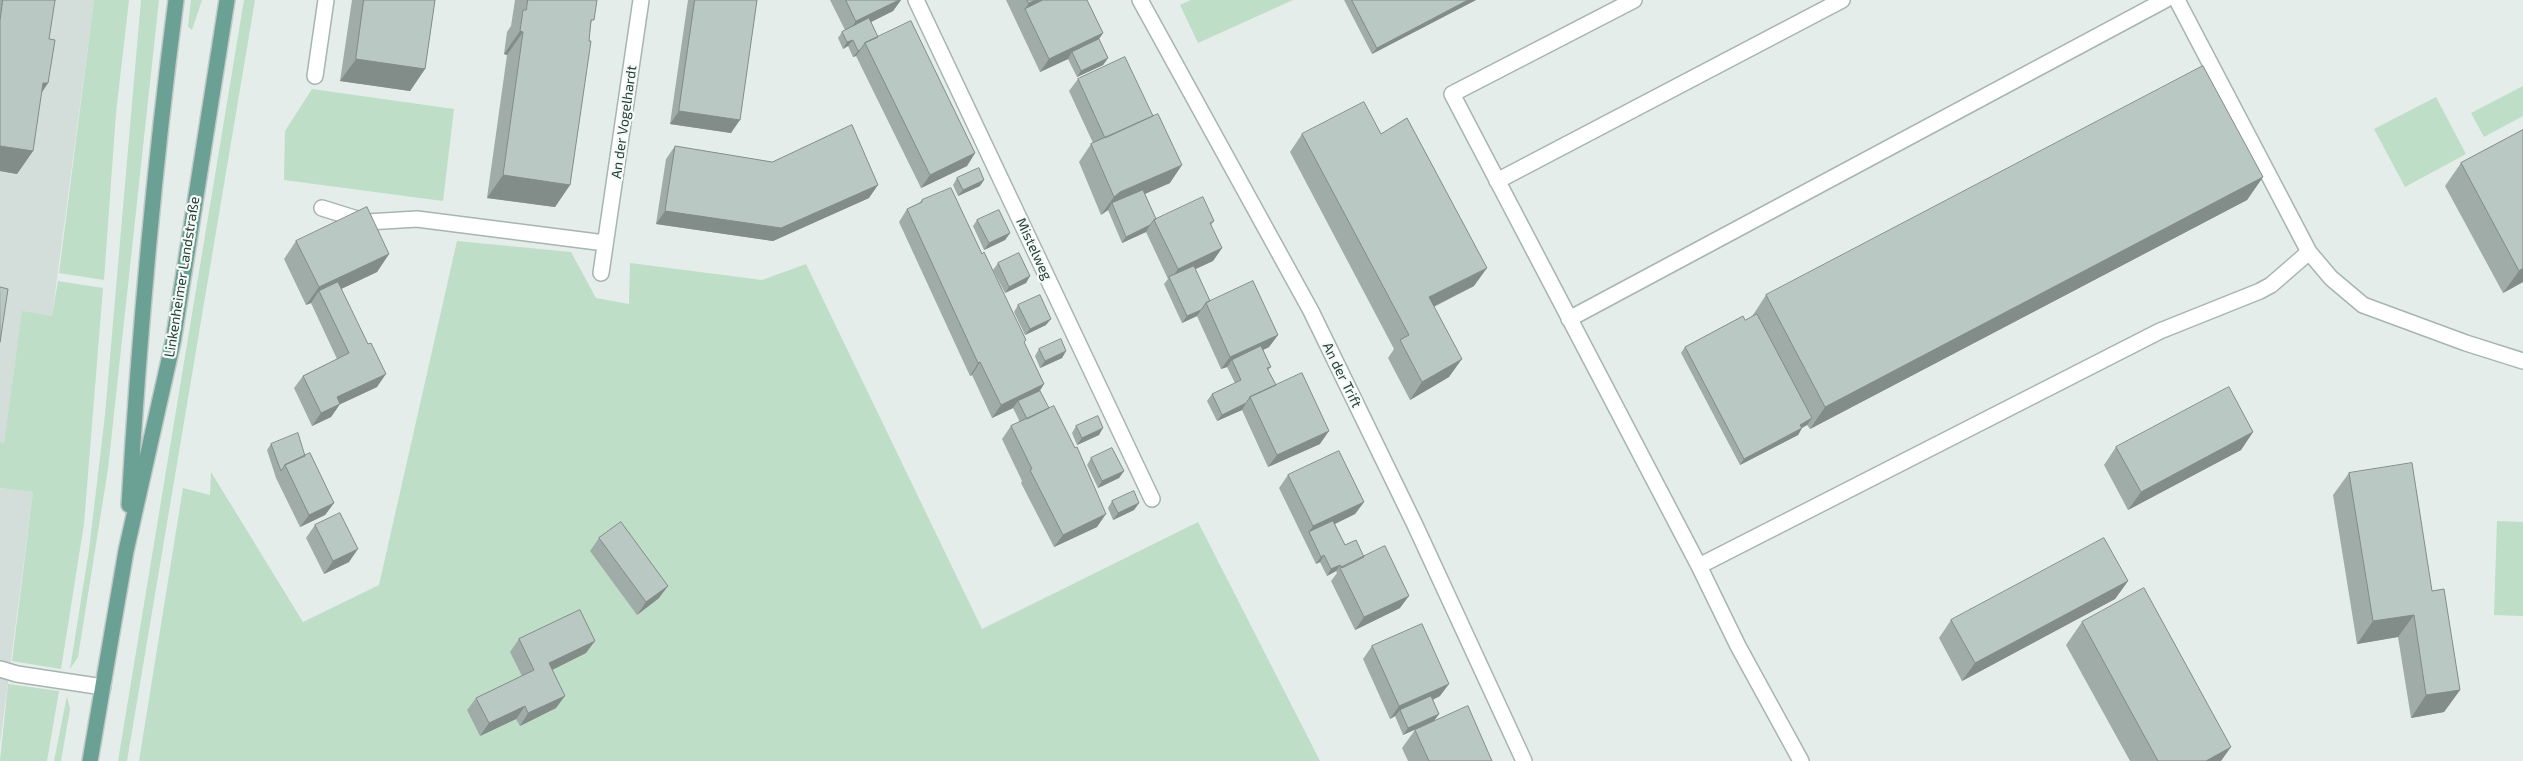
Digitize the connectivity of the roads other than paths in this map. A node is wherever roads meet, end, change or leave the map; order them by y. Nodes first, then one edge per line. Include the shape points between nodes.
1 (176, 0) edge
2 (227, 0) edge
3 (326, 0) edge
4 (642, 0) edge
5 (916, 0) edge
6 (1140, 0) edge
7 (1634, 0) edge
8 (1842, 0) edge
9 (2165, 0) edge
10 (2177, 0) edge
11 (315, 76) dead end
12 (1497, 181) junction
13 (322, 208) dead end
14 (605, 243) junction
15 (2309, 252) junction
16 (601, 273) dead end
17 (1569, 319) junction
18 (2523, 361) edge
19 (1152, 499) dead end
20 (126, 551) junction
21 (1699, 566) junction
22 (0, 669) edge
23 (103, 687) junction
24 (90, 761) edge
25 (1524, 761) edge
26 (1801, 761) edge

1 - 20 main road, Linkenheimer Landstraße via 139,338
2 - 20 main road, Linkenheimer Landstraße via 173,342
3 - 11 street
4 - 14 street, An der Vogelhardt
5 - 19 street, Mistelweg
6 - 25 street, An der Trift via 1310,311 1415,525
7 - 12 street via 1452,94
8 - 12 street
9 - 17 street
10 - 15 street
12 - 17 street
13 - 14 street via 367,222 417,219
14 - 16 street, An der Vogelhardt
15 - 18 street via 2331,278 2363,305
15 - 21 street via 2260,291 2160,331
17 - 21 street
20 - 23 main road, Linkenheimer Landstraße
21 - 26 street via 1738,646
22 - 23 street
23 - 24 main road, Linkenheimer Landstraße

